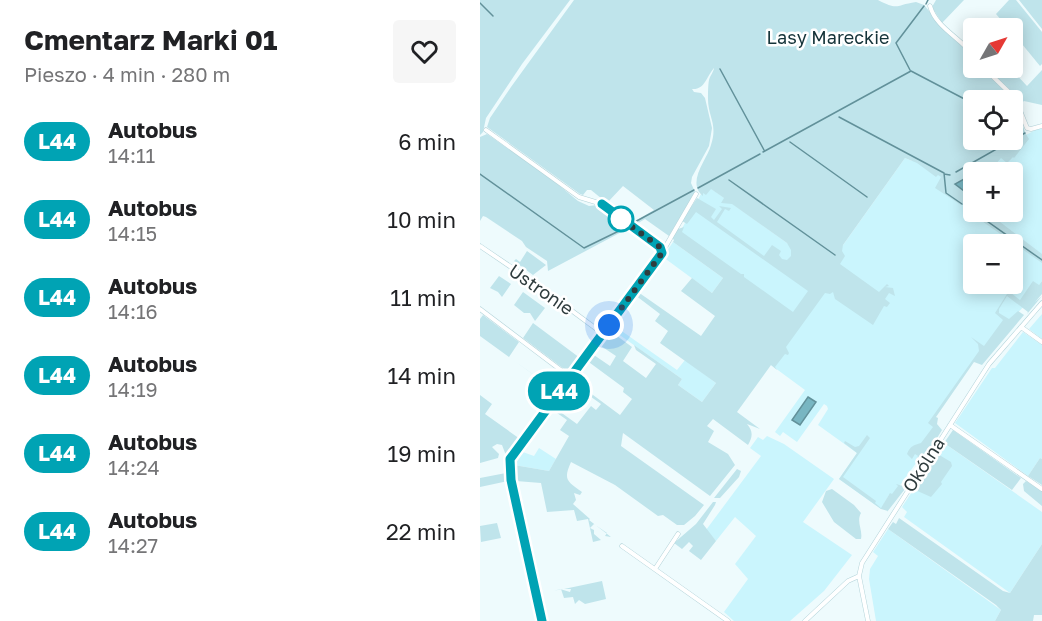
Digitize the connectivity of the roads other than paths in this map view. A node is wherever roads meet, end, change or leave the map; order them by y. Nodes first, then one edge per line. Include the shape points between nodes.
1 (930, 6) dead end
2 (963, 43) edge
3 (994, 78) edge
4 (1042, 126) edge
5 (486, 130) dead end
6 (696, 194) dead end
7 (480, 246) edge
8 (662, 251) junction
9 (1042, 303) edge
10 (480, 309) edge
11 (1021, 327) junction
12 (602, 333) junction
13 (1042, 342) edge
14 (570, 377) junction
15 (950, 425) junction
16 (1042, 489) edge
17 (678, 534) dead end
18 (622, 546) dead end
19 (655, 569) junction
20 (859, 576) junction
21 (542, 621) edge
22 (728, 621) edge
23 (805, 621) edge
24 (868, 621) edge

1 - 2 street via 939,21
3 - 4 street via 1015,98 1027,128
5 - 8 street via 579,197 602,204
6 - 8 street
7 - 12 street, Ustronie
8 - 12 street
9 - 11 street, Okólna
10 - 14 street
11 - 13 street
11 - 15 street, Okólna via 989,364
12 - 14 street
14 - 21 street via 509,462
15 - 16 street
15 - 20 street, Okólna via 863,562
17 - 19 street
18 - 19 street
19 - 22 street
20 - 23 street via 848,581
20 - 24 street

